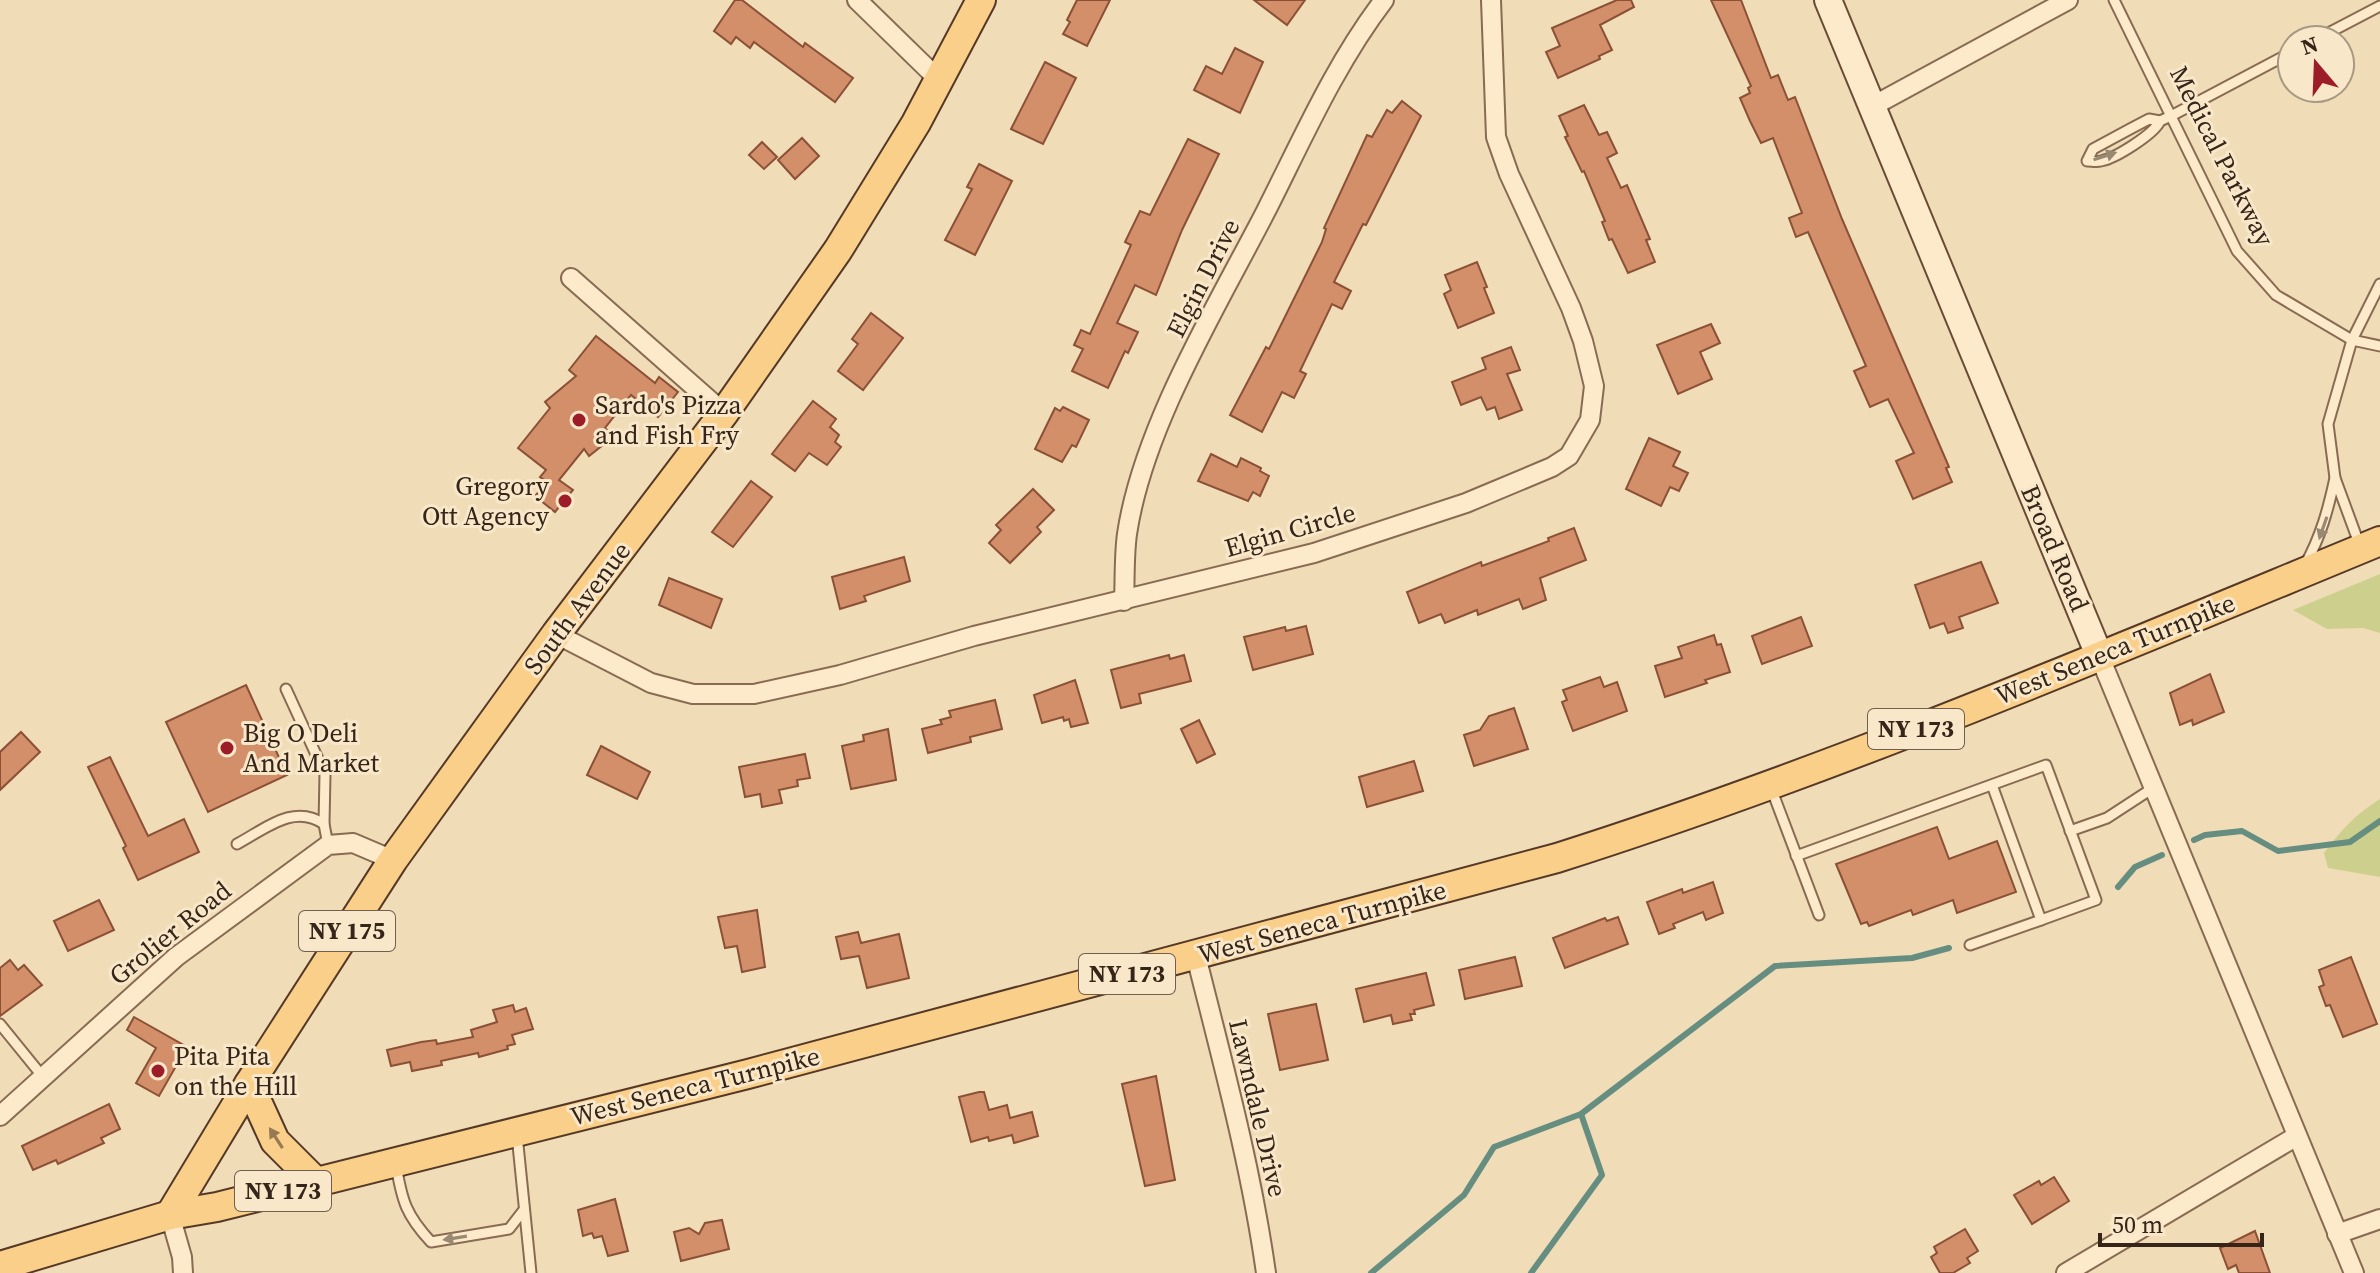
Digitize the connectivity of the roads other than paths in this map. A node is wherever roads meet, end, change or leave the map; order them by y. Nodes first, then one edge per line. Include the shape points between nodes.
1 (857, 0) edge
2 (981, 0) edge
3 (1384, 0) edge
4 (1491, 0) edge
5 (1828, 0) edge
6 (2068, 0) edge
7 (2114, 0) edge
8 (2380, 6) edge
9 (2346, 24) edge
10 (2276, 60) edge
11 (939, 80) junction
12 (1871, 107) junction
13 (2171, 116) junction
14 (2160, 121) junction
15 (571, 278) dead end
16 (2380, 284) edge
17 (2352, 340) junction
18 (2380, 346) edge
19 (724, 413) junction
20 (2335, 478) junction
21 (2371, 545) edge
22 (2300, 574) junction
23 (1124, 601) junction
24 (556, 634) junction
25 (2099, 655) junction
26 (286, 689) dead end
27 (1770, 785) junction
28 (1992, 785) junction
29 (2153, 788) junction
30 (324, 824) junction
31 (2070, 831) junction
32 (237, 844) dead end
33 (328, 845) junction
34 (1796, 856) junction
35 (393, 860) junction
36 (1819, 915) dead end
37 (2041, 920) junction
38 (1970, 945) dead end
39 (1196, 956) junction
40 (0, 1024) edge
41 (43, 1077) junction
42 (249, 1084) junction
43 (0, 1116) edge
44 (517, 1132) junction
45 (2297, 1136) junction
46 (395, 1162) junction
47 (316, 1182) junction
48 (523, 1211) junction
49 (170, 1215) junction
50 (2380, 1219) edge
51 (2337, 1234) junction
52 (0, 1266) edge
53 (183, 1273) edge
54 (531, 1273) edge
55 (1266, 1273) edge
56 (2066, 1273) edge
57 (2354, 1273) edge

1 - 11 street
2 - 11 main road, South Avenue / NY 175
3 - 23 street, Elgin Drive via 1305,133 1167,406 1127,535
4 - 23 street, Elgin Circle via 1496,137 1571,308 1594,386 1590,420 1569,456 1466,503 1314,553
5 - 12 street, Broad Road
6 - 12 street
7 - 13 lane, Medical Parkway
8 - 9 lane
10 - 13 lane
11 - 19 main road, South Avenue / NY 175 via 838,250
12 - 25 street, Broad Road
13 - 14 lane
13 - 17 lane, Medical Parkway via 2237,251 2253,271 2276,295
14 -> 14 lane via 2149,119 2093,149 2087,161 2102,161 2155,130
15 - 19 street
16 - 17 lane
17 - 18 lane, Medical Parkway
17 - 20 lane via 2328,424
19 - 24 main road, South Avenue / NY 175
20 - 21 lane
20 -> 22 lane via 2319,539
21 - 22 main road, West Seneca Turnpike / NY 173
22 - 25 main road, West Seneca Turnpike / NY 173
23 - 24 street, Elgin Circle via 754,694 693,694 651,683
24 - 35 main road, South Avenue / NY 175
25 - 27 main road, West Seneca Turnpike / NY 173
25 - 29 street, Broad Road
26 - 30 lane via 325,774
27 - 34 lane
27 - 39 main road, West Seneca Turnpike / NY 173 via 1557,858
28 - 31 lane via 2046,765
28 - 34 lane
28 - 37 lane
29 - 31 lane via 2107,818
29 - 45 street, Broad Road
30 - 32 lane via 311,815 291,815
30 - 33 lane
31 - 37 lane via 2096,900
33 - 35 street via 353,843
33 - 41 street, Grolier Road via 176,957
34 - 36 lane
35 - 42 main road, South Avenue / NY 175
37 - 38 lane
39 - 44 main road, West Seneca Turnpike / NY 173
39 - 55 street, Lawndale Drive
40 - 41 lane
41 - 43 street, Grolier Road
47 -> 42 main road via 275,1141
42 - 49 main road, South Avenue / NY 175
44 - 46 main road, West Seneca Turnpike / NY 173
44 - 48 lane
45 - 51 street, Broad Road
45 - 56 street
46 - 47 main road, West Seneca Turnpike / NY 173
48 -> 46 lane via 509,1229 431,1242 412,1221
47 - 49 main road, West Seneca Turnpike / NY 173
48 - 54 lane
49 - 52 main road, West Seneca Turnpike / NY 173
49 - 53 street
50 - 51 street
51 - 57 street, Broad Road

